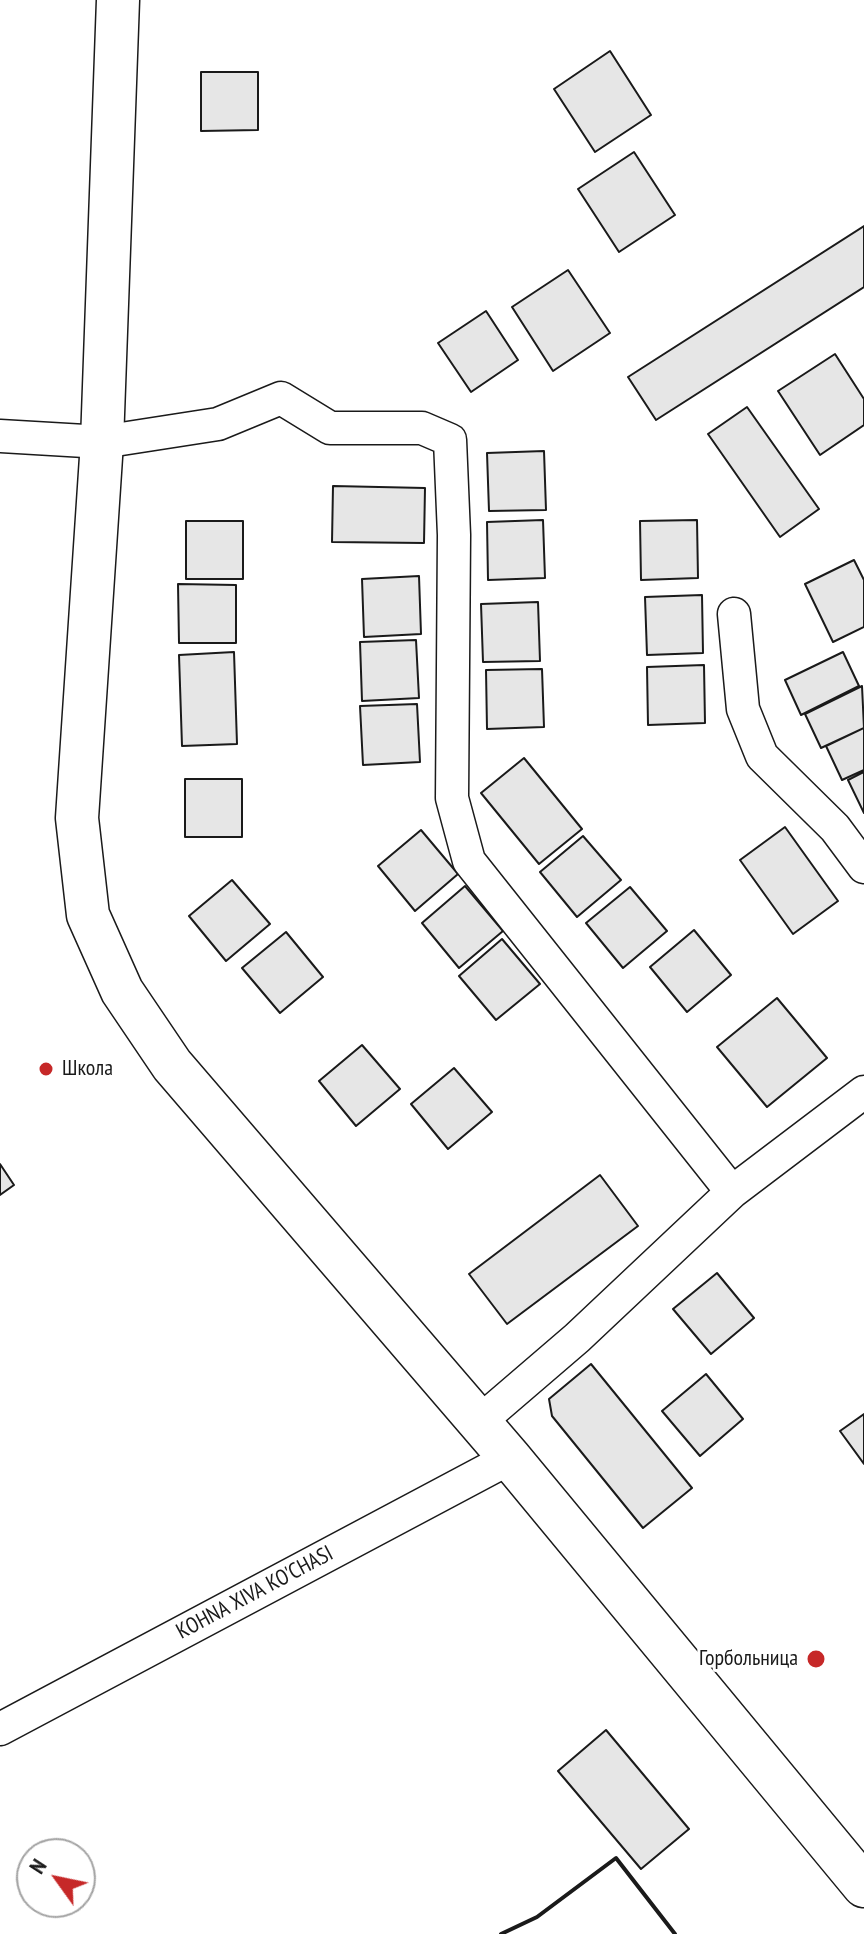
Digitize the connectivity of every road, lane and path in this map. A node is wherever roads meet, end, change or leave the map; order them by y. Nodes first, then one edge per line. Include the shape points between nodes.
1 (118, 0) edge
2 (0, 436) edge
3 (102, 442) junction
4 (734, 614) dead end
5 (864, 867) edge
6 (864, 1092) edge
7 (732, 1192) junction
8 (478, 1423) junction
9 (510, 1458) junction
10 (0, 1729) edge
11 (864, 1886) edge

1 - 3 main road
2 - 3 street
3 - 7 street via 218,424 281,398 330,428 422,428 450,440 452,798 469,861
3 - 8 main road via 77,818 88,915 122,991 172,1065
4 - 5 street via 743,709 762,756 835,828
6 - 7 street
7 - 8 street
8 - 9 main road
9 - 10 street, KOHNA XIVA KO'CHASI
9 - 11 main road

